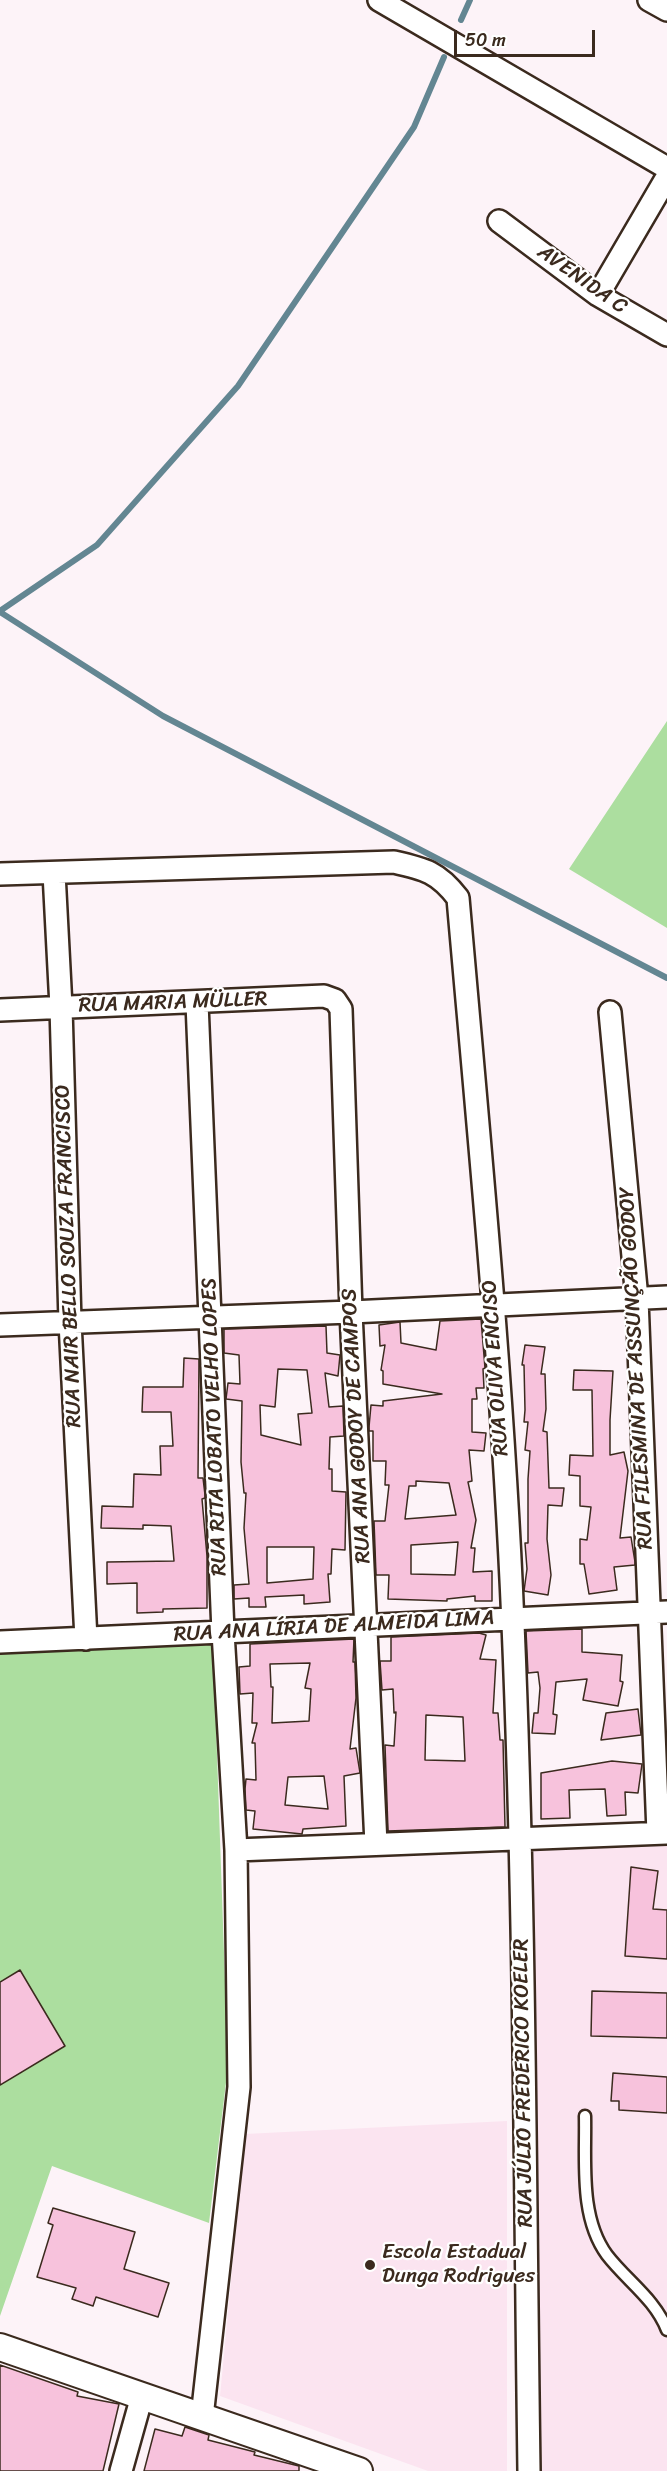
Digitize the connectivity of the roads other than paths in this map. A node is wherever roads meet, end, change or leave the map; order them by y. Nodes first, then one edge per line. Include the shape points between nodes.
1 (379, 0) edge
2 (649, 0) edge
3 (667, 10) edge
4 (667, 168) edge
5 (667, 177) edge
6 (500, 221) dead end
7 (598, 295) junction
8 (667, 335) edge
9 (54, 873) junction
10 (0, 874) edge
11 (196, 1003) junction
12 (61, 1007) junction
13 (341, 1009) joint
14 (0, 1010) edge
15 (610, 1012) dead end
16 (667, 1297) edge
17 (637, 1299) junction
18 (493, 1306) junction
19 (351, 1312) junction
20 (211, 1317) junction
21 (70, 1322) junction
22 (0, 1325) edge
23 (659, 1612) edge
24 (513, 1619) junction
25 (367, 1626) junction
26 (224, 1632) junction
27 (86, 1639) junction
28 (0, 1642) edge
29 (663, 1833) edge
30 (521, 1838) junction
31 (376, 1844) junction
32 (236, 1850) junction
33 (585, 2116) dead end
34 (667, 2330) edge
35 (0, 2347) edge
36 (142, 2396) junction
37 (202, 2417) junction
38 (309, 2463) edge
39 (121, 2471) edge
40 (359, 2471) edge
41 (529, 2471) edge

1 - 4 street
2 - 3 street
5 - 7 street
6 - 7 street, AVENIDA C
7 - 8 street, AVENIDA C
9 - 10 street
9 - 12 street, RUA NAIR BELLO SOUZA FRANCISCO
9 - 18 street, RUA OLIVA ENCISO via 394,861 420,867 444,880 458,897
11 - 12 street, RUA MARIA MÜLLER
11 - 13 street, RUA MARIA MÜLLER via 324,996 335,1000
11 - 20 street, RUA RITA LOBATO VELHO LOPES
12 - 14 street, RUA MARIA MÜLLER
12 - 21 street, RUA NAIR BELLO SOUZA FRANCISCO
13 - 19 street, RUA ANA GODOY DE CAMPOS
15 - 17 street, RUA FILESMINA DE ASSUNÇÃO GODOY
16 - 17 street
17 - 18 street
17 - 23 street, RUA FILESMINA DE ASSUNÇÃO GODOY
18 - 19 street
18 - 24 street, RUA OLIVA ENCISO
19 - 20 street
19 - 25 street, RUA ANA GODOY DE CAMPOS
20 - 21 street
20 - 26 street, RUA RITA LOBATO VELHO LOPES
21 - 22 street
21 - 27 street, RUA NAIR BELLO SOUZA FRANCISCO
23 - 24 street, RUA ANA LÍRIA DE ALMEIDA LIMA
23 - 29 street, RUA FILESMINA DE ASSUNÇÃO GODOY
24 - 25 street, RUA ANA LÍRIA DE ALMEIDA LIMA
24 - 30 street, RUA OLIVA ENCISO
25 - 26 street, RUA ANA LÍRIA DE ALMEIDA LIMA
25 - 31 street, RUA ANA GODOY DE CAMPOS
26 - 27 street, RUA ANA LÍRIA DE ALMEIDA LIMA
26 - 32 street, RUA RITA LOBATO VELHO LOPES
27 - 28 street, RUA ANA LÍRIA DE ALMEIDA LIMA
29 - 30 street
30 - 31 street
30 - 41 street, RUA JÚLIO FREDERICO KOELER
31 - 32 street
32 - 37 street, RUA RITA LOBATO VELHO LOPES via 239,2087
33 - 34 lane via 588,2205 594,2234 646,2295
35 - 36 street
36 - 37 street
36 - 39 street
37 - 38 street
38 - 40 street

